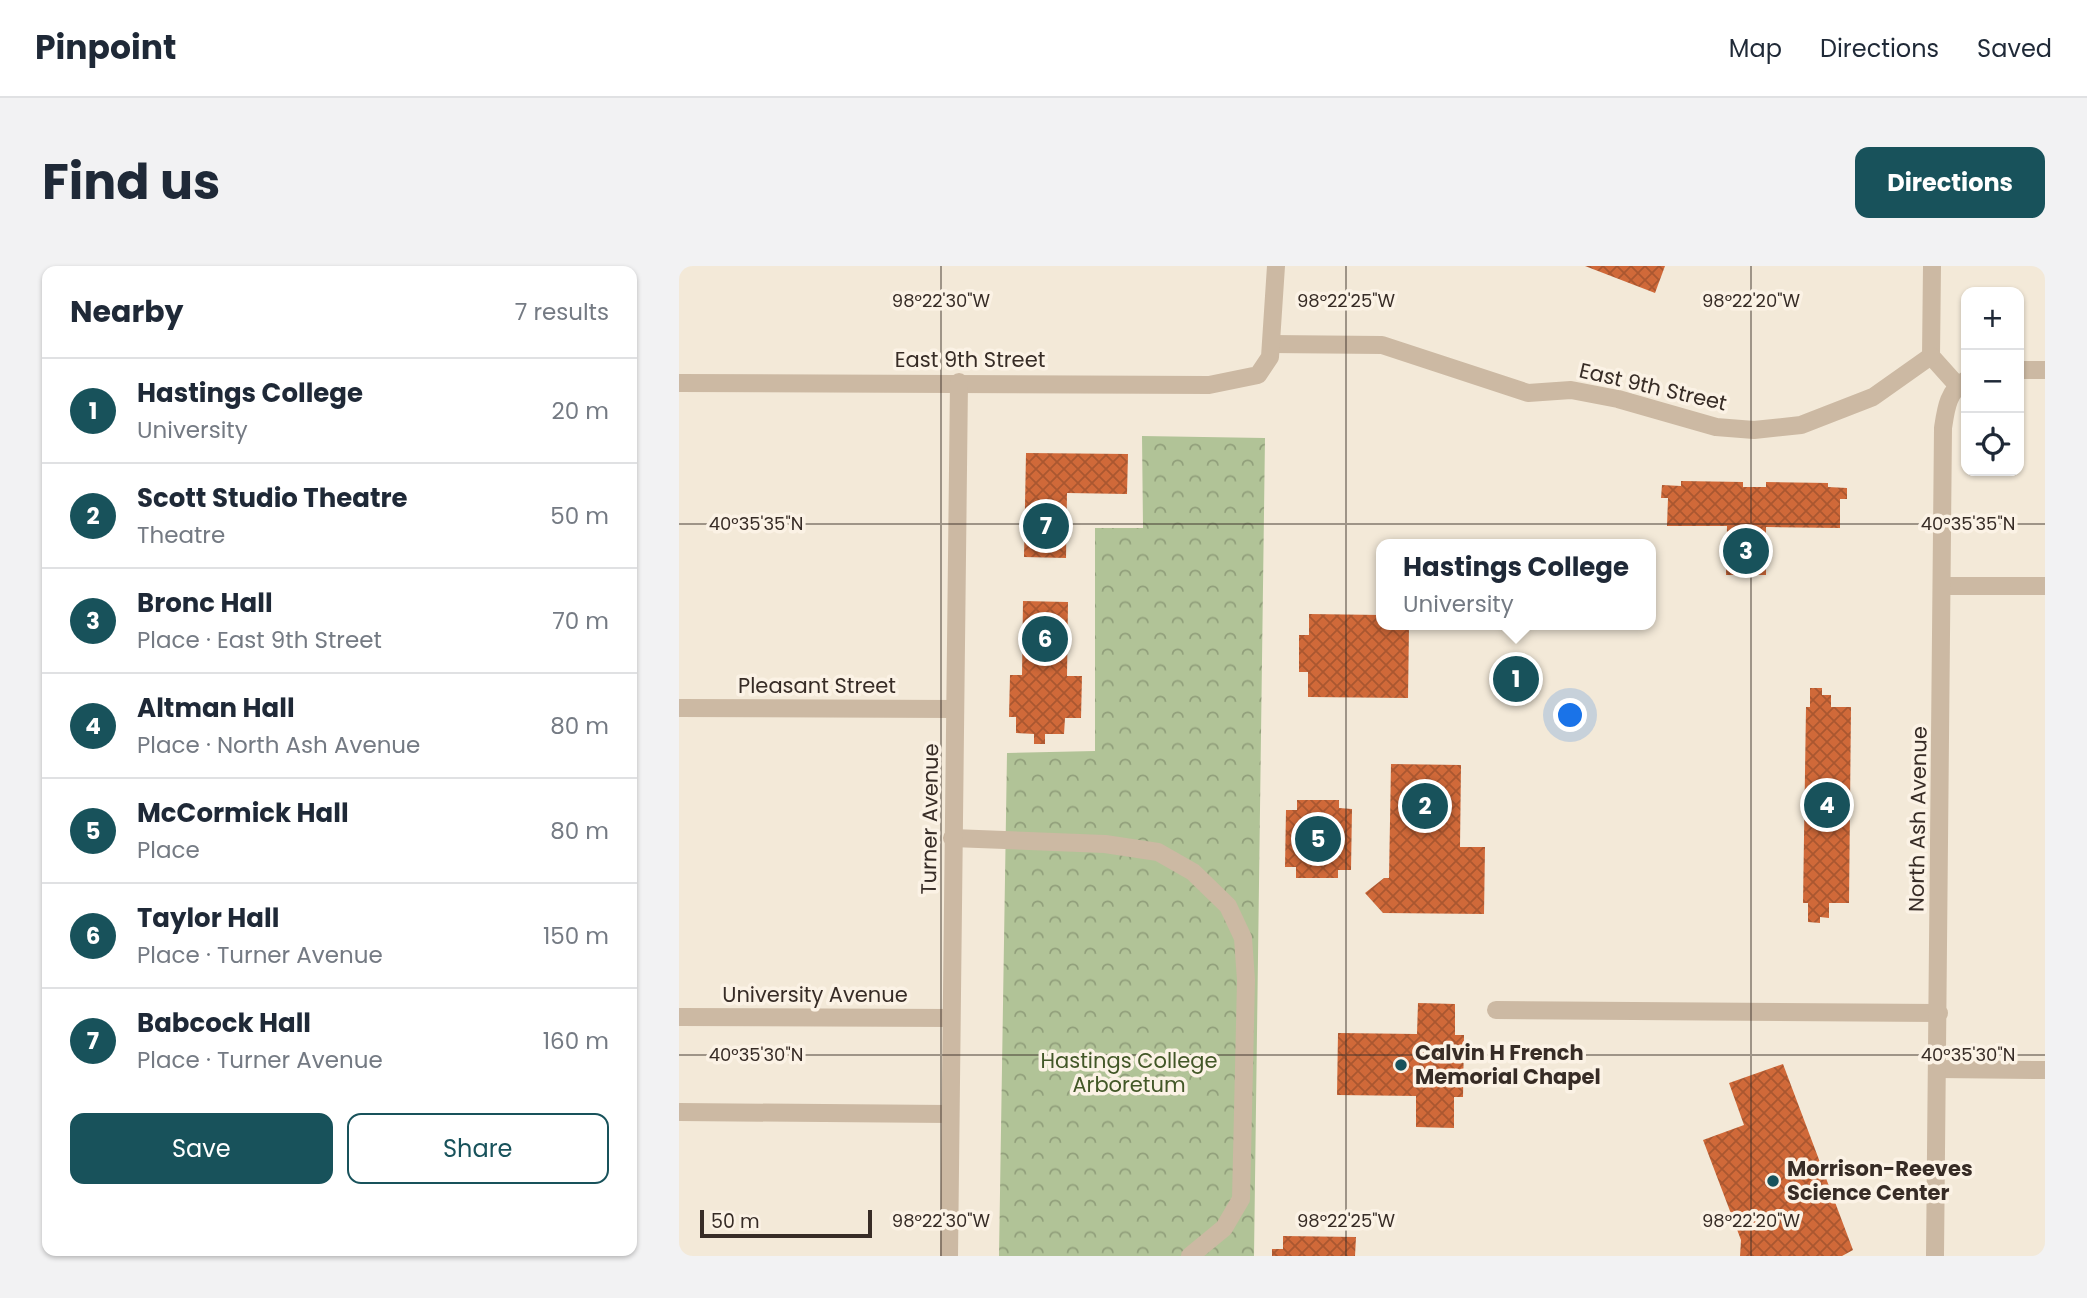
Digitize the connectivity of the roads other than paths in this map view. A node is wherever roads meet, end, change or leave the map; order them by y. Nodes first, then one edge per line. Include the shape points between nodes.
1 (1276, 266) edge
2 (1933, 266) edge
3 (1271, 344) junction
4 (1931, 356) junction
5 (2024, 370) edge
6 (2045, 370) edge
7 (1961, 381) edge
8 (959, 382) junction
9 (679, 383) edge
10 (1961, 383) edge
11 (1943, 586) junction
12 (2045, 586) edge
13 (679, 708) edge
14 (954, 709) junction
15 (952, 838) junction
16 (1496, 1010) dead end
17 (1939, 1013) junction
18 (679, 1017) edge
19 (950, 1018) junction
20 (1938, 1069) junction
21 (2045, 1070) edge
22 (679, 1112) edge
23 (949, 1114) junction
24 (949, 1256) edge
25 (1190, 1256) edge
26 (1935, 1256) edge

1 - 3 street
2 - 4 street
3 - 4 street, East 9th Street via 1382,345 1528,393 1571,390 1716,426 1754,430 1801,425 1873,397
3 - 8 street, East 9th Street via 1270,357 1258,374 1209,385
4 - 7 street
5 - 6 street
8 - 9 street, East 9th Street
8 - 14 street, Turner Avenue
10 - 11 street, North Ash Avenue via 1947,403 1943,428
11 - 12 street
11 - 17 street, North Ash Avenue
13 - 14 street, Pleasant Street
14 - 15 street, Turner Avenue
15 - 19 street, Turner Avenue
15 - 25 street via 1105,844 1158,852 1193,872 1228,906 1243,938 1246,980 1241,1199 1224,1228
16 - 17 street
17 - 20 street, North Ash Avenue
18 - 19 street, University Avenue
19 - 23 street, Turner Avenue
20 - 21 street
20 - 26 street, North Ash Avenue
22 - 23 street
23 - 24 street, Turner Avenue

